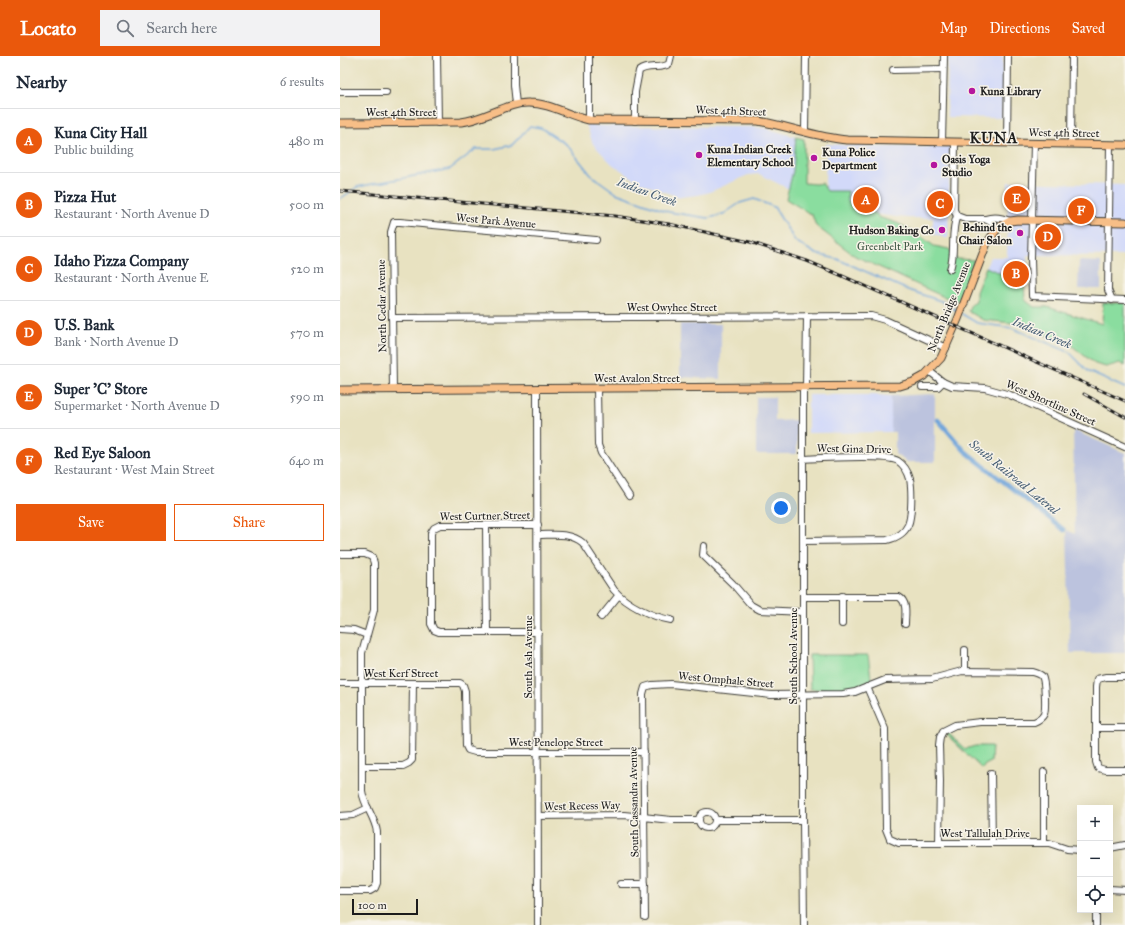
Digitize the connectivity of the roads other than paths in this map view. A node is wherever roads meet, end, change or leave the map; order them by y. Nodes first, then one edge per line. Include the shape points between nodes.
1 (437, 56) edge
2 (514, 56) edge
3 (589, 56) edge
4 (671, 56) edge
5 (806, 56) edge
6 (944, 56) edge
7 (1008, 56) edge
8 (1072, 56) edge
9 (943, 69) junction
10 (893, 70) dead end
11 (340, 92) edge
12 (386, 92) dead end
13 (516, 104) junction
14 (589, 120) junction
15 (635, 121) junction
16 (340, 123) edge
17 (438, 123) junction
18 (805, 132) junction
19 (942, 142) junction
20 (955, 142) junction
21 (1007, 142) junction
22 (1034, 143) junction
23 (1071, 144) junction
24 (1110, 145) junction
25 (1125, 145) edge
26 (957, 216) junction
27 (985, 219) junction
28 (1032, 219) junction
29 (1010, 221) junction
30 (1109, 221) junction
31 (394, 222) joint
32 (1125, 222) edge
33 (998, 228) junction
34 (596, 240) dead end
35 (950, 269) dead end
36 (1112, 300) junction
37 (1125, 300) edge
38 (807, 316) junction
39 (392, 318) junction
40 (946, 348) junction
41 (929, 371) junction
42 (944, 382) junction
43 (922, 387) dead end
44 (805, 388) junction
45 (537, 389) junction
46 (597, 389) junction
47 (340, 390) edge
48 (392, 390) junction
49 (1125, 447) edge
50 (803, 459) junction
51 (629, 496) dead end
52 (538, 524) junction
53 (486, 525) junction
54 (538, 535) junction
55 (803, 541) junction
56 (704, 546) dead end
57 (340, 554) edge
58 (618, 596) junction
59 (842, 596) junction
60 (803, 597) junction
61 (803, 612) junction
62 (601, 617) dead end
63 (671, 620) dead end
64 (842, 624) dead end
65 (905, 624) dead end
66 (340, 628) edge
67 (487, 632) junction
68 (538, 632) junction
69 (367, 634) junction
70 (964, 650) dead end
71 (965, 671) junction
72 (1125, 677) edge
73 (340, 683) edge
74 (362, 683) junction
75 (413, 683) junction
76 (645, 687) joint
77 (868, 687) junction
78 (803, 695) junction
79 (1096, 728) junction
80 (1125, 728) edge
81 (468, 750) joint
82 (538, 752) junction
83 (644, 752) junction
84 (362, 766) junction
85 (1125, 770) edge
86 (1044, 772) dead end
87 (991, 773) dead end
88 (368, 808) junction
89 (340, 816) edge
90 (538, 816) junction
91 (645, 817) junction
92 (699, 820) junction
93 (715, 820) junction
94 (802, 820) junction
95 (1044, 842) junction
96 (939, 843) junction
97 (992, 843) junction
98 (1125, 845) edge
99 (1113, 847) edge
100 (1077, 850) edge
101 (621, 884) dead end
102 (645, 884) junction
103 (1113, 889) edge
104 (1125, 890) edge
105 (340, 891) edge
106 (1096, 913) edge
107 (645, 917) dead end
108 (538, 925) edge
109 (804, 925) edge
110 (1096, 925) edge

1 - 17 street
2 - 13 street
3 - 14 street
4 - 15 street via 666,67 643,69 638,74
5 - 18 street
6 - 9 street
7 - 21 street
8 - 23 street
9 - 10 street
9 - 19 street
11 - 12 street
13 - 14 main road, West 4th Street via 529,102 543,105 570,116
13 - 17 main road, West 4th Street via 470,121
14 - 15 main road, West 4th Street
15 - 18 main road, West 4th Street via 748,120
16 - 17 main road, West 4th Street
18 - 19 main road, West 4th Street via 847,140
19 - 20 main road, West 4th Street
20 - 21 main road, West 4th Street
20 - 26 street via 954,210
21 - 22 main road, West 4th Street
22 - 23 main road, West 4th Street
22 - 28 street
23 - 24 main road, West 4th Street
24 - 25 main road, West 4th Street
24 - 30 street
26 - 27 street via 965,219
26 - 35 street via 954,222 954,260
27 - 29 street via 991,217
27 - 33 street
28 - 29 main road
28 - 30 main road
28 - 36 street via 1032,296
29 - 33 main road
30 - 32 main road
30 - 36 street via 1108,290
31 - 34 street, West Park Avenue
31 - 39 street, North Cedar Avenue via 391,232
33 - 40 main road, North Bridge Avenue via 987,243
36 - 37 street
38 - 39 street, West Owyhee Street
38 - 40 street, West Owyhee Street via 871,316
38 - 44 street, South School Avenue
39 - 48 street, North Cedar Avenue
40 - 41 main road, North Bridge Avenue
41 - 42 street, West Shortline Street
41 - 44 main road, West Avalon Street via 913,382 900,386
42 - 43 street, West Shortline Street via 938,387
42 - 49 street, West Shortline Street via 952,386 985,388 1010,395
44 - 46 main road, West Avalon Street
44 - 50 street, South School Avenue
45 - 46 main road, West Avalon Street
45 - 48 main road, West Avalon Street
45 - 52 street, South Ash Avenue
46 - 51 street via 598,445
47 - 48 main road, West Avalon Street
50 - 55 street, South School Avenue
50 - 55 street, West Gina Drive via 894,459 904,465 910,478 910,522 901,535 887,540
52 - 53 street, West Curtner Street
52 - 54 street, South Ash Avenue
53 - 67 street
53 - 67 street, West Curtner Street via 440,525 431,533 431,624 434,630 439,632
54 - 58 street via 568,535 576,538 583,544
54 - 68 street, South Ash Avenue
55 - 60 street, South School Avenue
56 - 61 street via 705,558 724,574 756,609
57 - 69 street via 365,554 372,557 375,604
58 - 62 street
58 - 63 street via 654,616
59 - 60 street
59 - 64 street
59 - 65 street via 899,596 905,604
60 - 61 street, South School Avenue
61 - 78 street, South School Avenue
66 - 69 street
67 - 68 street
68 - 82 street, South Ash Avenue
69 - 74 street via 362,653
70 - 71 street
71 - 77 street, West Omphale Street via 932,679 885,680
71 - 96 street, West Omphale Street via 1033,672 1041,676 1044,683 1044,711 1042,718 1034,722 955,724 943,731 939,745
72 - 79 street via 1098,679
73 - 74 street, West Kerf Street
74 - 75 street, West Kerf Street
74 - 84 street
75 - 81 street, West Kerf Street via 456,682 462,685 465,691
75 - 84 street via 412,756 409,763 403,766
76 - 78 street, West Omphale Street via 671,684 771,695
76 - 83 street, South Cassandra Avenue
77 - 78 street, West Omphale Street via 843,694
77 - 96 street, West Tallulah Drive via 885,729 886,829 890,839 899,843
78 - 94 street, South School Avenue
79 - 80 street
79 - 85 street via 1098,768
81 - 82 street, West Penelope Street
82 - 83 street, West Penelope Street
82 - 90 street, South Ash Avenue
83 - 91 street, South Cassandra Avenue
84 - 88 street via 362,791
86 - 95 street
87 - 97 street
88 - 89 street via 353,815
88 - 105 street via 377,832 377,883 370,891
90 - 91 street, West Recess Way
90 - 108 street, South Ash Avenue
91 - 92 street, West Recess Way
91 - 102 street, South Cassandra Avenue
92 - 93 street, West Recess Way via 701,826 707,828 713,826
92 - 93 street, West Recess Way via 701,814 707,812 713,814
93 - 94 street, West Recess Way
94 - 109 street, South School Avenue
95 - 97 street, West Tallulah Drive
95 - 100 street, West Tallulah Drive
96 - 97 street, West Tallulah Drive
98 - 99 street
101 - 102 street
102 - 107 street, South Cassandra Avenue
103 - 104 street
106 - 110 street

